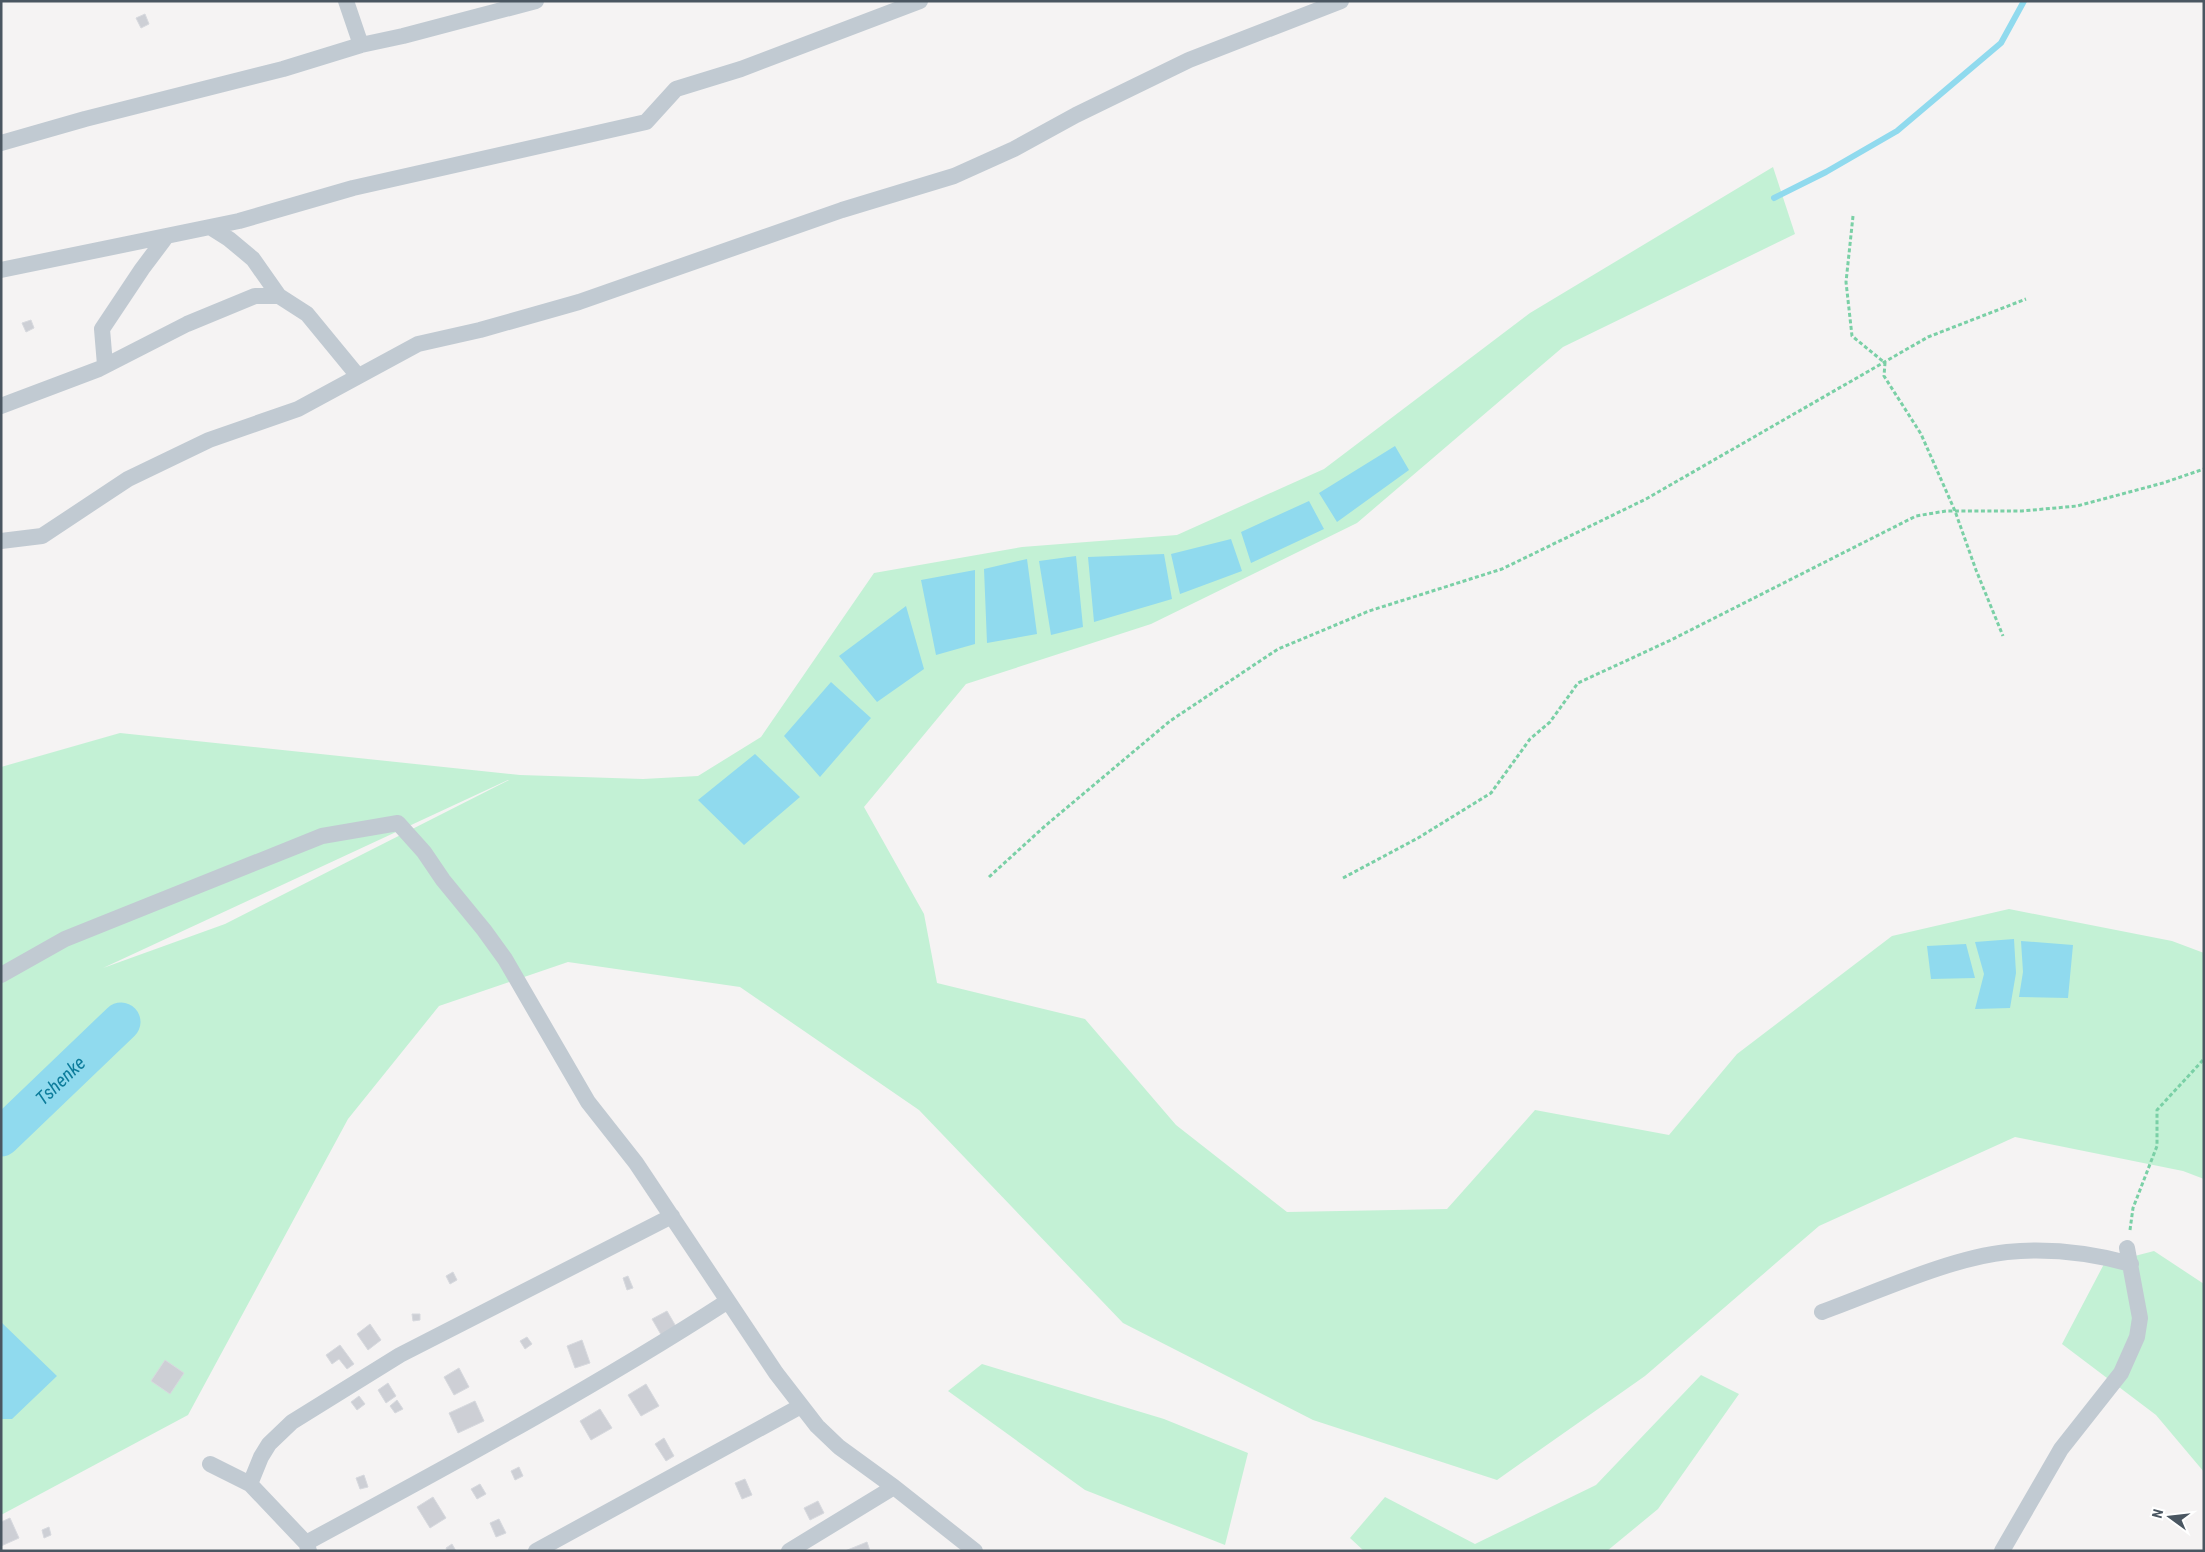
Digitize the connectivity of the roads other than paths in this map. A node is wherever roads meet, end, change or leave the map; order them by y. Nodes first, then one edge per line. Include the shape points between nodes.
1 (346, 1) edge
2 (536, 1) edge
3 (920, 1) edge
4 (1341, 1) edge
5 (361, 45) junction
6 (3, 138) edge
7 (210, 227) junction
8 (166, 236) junction
9 (1, 270) edge
10 (279, 296) junction
11 (105, 365) junction
12 (358, 376) junction
13 (1, 406) edge
14 (1, 540) edge
15 (1, 975) edge
16 (672, 1216) junction
17 (2127, 1248) road end
18 (2131, 1264) junction
19 (728, 1301) junction
20 (1822, 1312) dead end
21 (801, 1406) junction
22 (210, 1464) dead end
23 (250, 1484) junction
24 (894, 1487) junction
25 (308, 1547) edge
26 (536, 1551) edge
27 (789, 1551) edge
28 (975, 1551) edge
29 (2002, 1551) edge

1 - 5 street
2 - 5 street
3 - 7 street via 741,69 676,89 646,122 353,188
4 - 12 street via 1189,60 954,176 842,210 579,302 418,344
5 - 6 street via 283,69
7 - 8 street
7 - 10 street via 253,259
8 - 9 street
8 - 11 street via 102,329
10 - 11 street via 255,296 187,324
10 - 12 street via 307,314
11 - 13 street
12 - 14 street via 298,409 210,440 128,479 42,536
15 - 16 street via 65,939 322,836 398,823 484,930 588,1102
16 - 19 street
16 - 23 street via 400,1355 292,1422 268,1444
17 - 18 street
18 - 20 street via 2081,1253 2006,1252 1935,1270
18 - 29 street via 2140,1318 2129,1356 2121,1373 2061,1449
19 - 21 street
19 - 25 street via 656,1348
21 - 24 street via 839,1447
21 - 26 street
22 - 23 street
23 - 25 street
24 - 27 street
24 - 28 street

